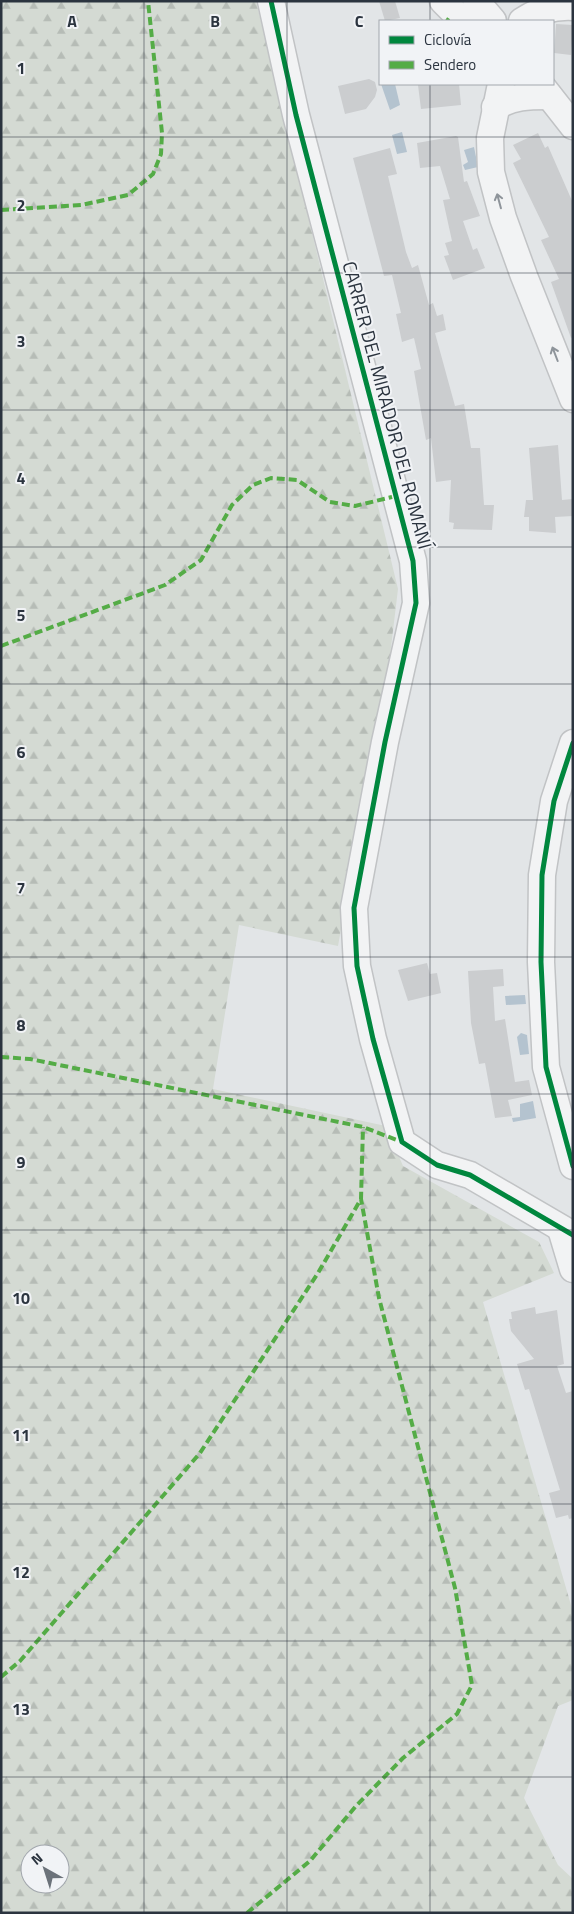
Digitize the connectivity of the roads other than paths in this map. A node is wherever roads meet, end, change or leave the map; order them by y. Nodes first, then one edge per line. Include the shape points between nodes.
1 (271, 1) edge
2 (443, 1) edge
3 (476, 1) edge
4 (498, 1) edge
5 (573, 7) edge
6 (462, 20) edge
7 (492, 20) edge
8 (499, 20) edge
9 (524, 20) edge
10 (544, 90) edge
11 (498, 95) edge
12 (573, 126) edge
13 (573, 399) edge
14 (573, 742) edge
15 (573, 1166) edge
16 (567, 1232) edge
17 (573, 1269) edge

1 - 16 street, CARRER DEL MIRADOR DEL ROMANÍ via 296,115 413,561 416,603 385,742 354,908 357,966 373,1038 402,1142 437,1164 470,1175
2 - 6 street
3 - 7 street
4 - 8 street
5 - 9 street via 559,7
10 - 11 street via 507,99
10 - 12 street
13 -> 11 street via 503,218 492,172 490,138
14 - 15 street via 554,801 542,875 540,962 546,1067
16 - 17 street

